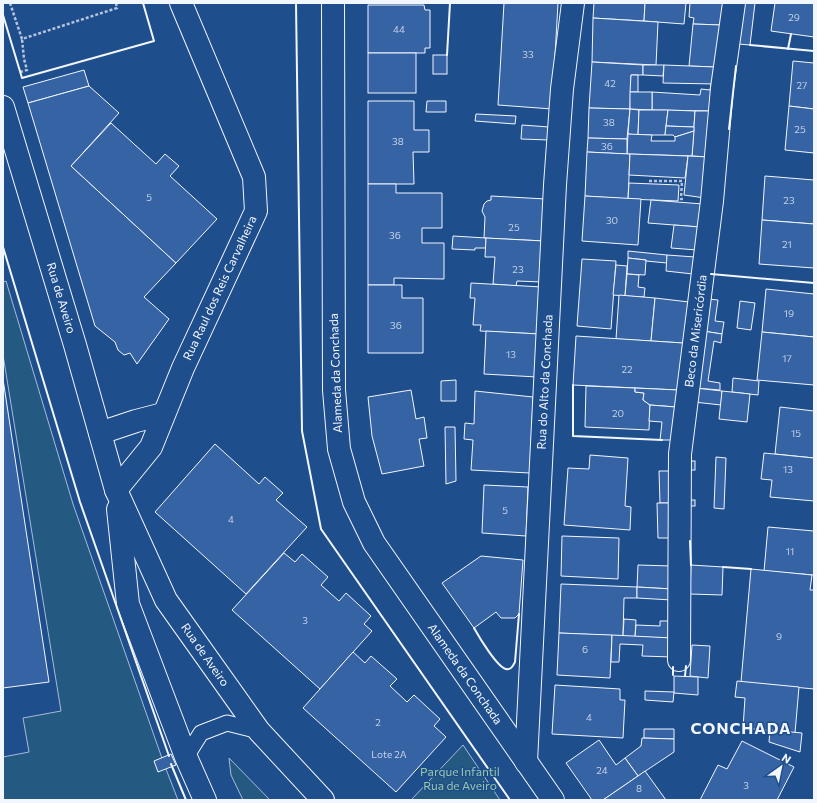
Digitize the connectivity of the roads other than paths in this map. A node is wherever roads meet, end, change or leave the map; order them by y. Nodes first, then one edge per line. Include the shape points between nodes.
1 (181, 3) edge
2 (333, 3) edge
3 (573, 3) edge
4 (734, 3) edge
5 (3, 107) edge
6 (163, 414) junction
7 (100, 433) junction
8 (116, 490) junction
9 (679, 660) dead end
10 (259, 731) junction
11 (186, 757) junction
12 (526, 762) junction
13 (206, 800) edge
14 (323, 800) edge
15 (553, 800) edge

1 - 6 street, Rua Raul dos Reis Carvalheira via 254,177 256,211
2 - 12 street, Alameda da Conchada via 334,390 339,449 354,502 374,543
3 - 12 street, Rua do Alto da Conchada via 562,89 555,185
4 - 9 street, Beco da Misericórdia via 680,454
5 - 7 street, Rua de Aveiro
6 - 7 street
6 - 8 street, Rua Raul dos Reis Carvalheira via 150,447
7 - 8 street, Rua de Aveiro
8 - 10 street, Rua de Aveiro via 166,600
8 - 11 street, Rua de Aveiro via 128,604
10 - 11 lane via 226,723 201,733
10 - 14 street, Rua de Aveiro
11 - 13 street, Rua de Aveiro
12 - 15 street, Alameda da Conchada

